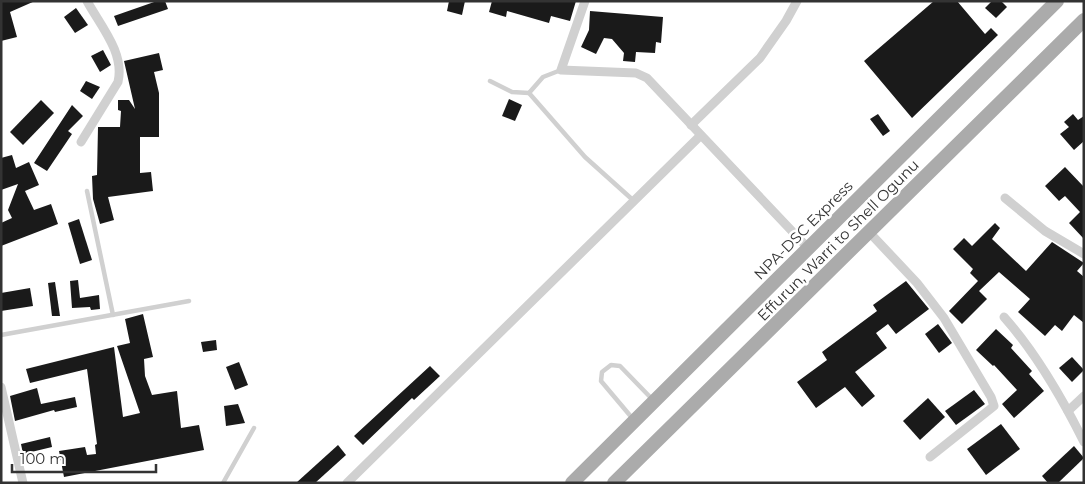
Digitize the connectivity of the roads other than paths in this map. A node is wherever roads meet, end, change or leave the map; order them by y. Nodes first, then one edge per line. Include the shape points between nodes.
1 (87, 1) edge
2 (585, 1) edge
3 (796, 1) edge
4 (1057, 1) edge
5 (1084, 20) edge
6 (561, 70) junction
7 (490, 81) dead end
8 (529, 93) junction
9 (691, 125) junction
10 (700, 136) junction
11 (81, 142) dead end
12 (87, 191) dead end
13 (1005, 198) dead end
14 (634, 201) junction
15 (869, 232) junction
16 (808, 248) junction
17 (1084, 254) edge
18 (189, 301) dead end
19 (113, 315) junction
20 (1004, 317) dead end
21 (1, 335) edge
22 (1, 386) edge
23 (1084, 396) edge
24 (654, 401) junction
25 (1068, 411) junction
26 (634, 420) junction
27 (254, 428) dead end
28 (1084, 442) edge
29 (930, 457) dead end
30 (23, 483) edge
31 (222, 483) edge
32 (347, 483) edge
33 (572, 483) edge
34 (614, 483) edge

1 - 11 street via 118,56 120,73 118,82
2 - 6 street
3 - 9 street via 760,58
4 - 16 main road, NPA-DSC Express
5 - 15 main road, Effurun, Warri to Shell Ogunu
6 - 8 lane via 543,77
6 - 9 street via 636,73 653,83
7 - 8 lane via 512,92
8 - 14 lane via 585,156
9 - 10 street
10 - 14 street
10 - 16 street
12 - 19 lane
13 - 17 street via 1045,231
14 - 32 street
15 - 29 street via 918,283 944,318 994,406
15 - 34 main road, Effurun, Warri to Shell Ogunu
16 - 24 main road, NPA-DSC Express
18 - 19 lane
19 - 21 lane
20 - 25 street via 1025,340
22 - 30 street
23 - 25 street
24 - 26 main road, NPA-DSC Express
24 - 26 lane via 620,366 615,364 606,368 600,376 601,381
25 - 28 street
26 - 33 main road, NPA-DSC Express
27 - 31 lane

